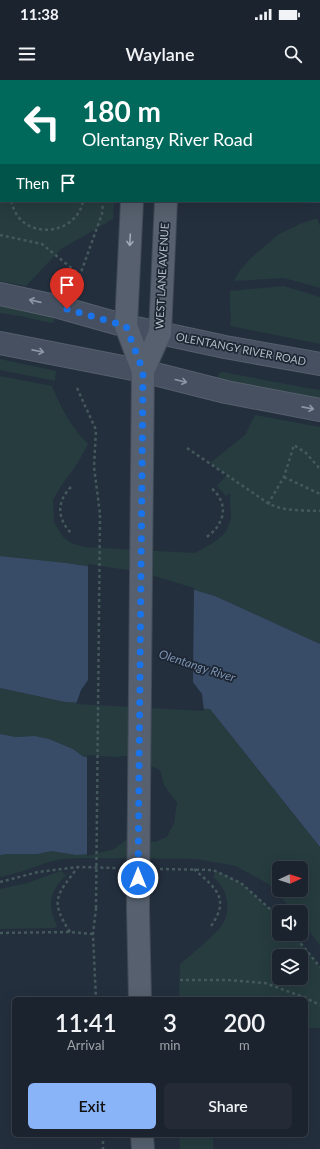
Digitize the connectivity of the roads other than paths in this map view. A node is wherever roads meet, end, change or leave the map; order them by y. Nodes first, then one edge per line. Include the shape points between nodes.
1 (132, 202) edge
2 (166, 202) edge
3 (0, 294) edge
4 (126, 326) junction
5 (160, 333) junction
6 (0, 344) edge
7 (320, 364) edge
8 (143, 371) junction
9 (320, 410) edge
10 (140, 997) edge
11 (142, 1137) edge
12 (143, 1149) edge

1 -> 4 main road, WEST LANE AVENUE
2 - 5 main road, WEST LANE AVENUE
4 -> 3 main road, OLENTANGY RIVER ROAD
4 - 5 main road, OLENTANGY RIVER ROAD
4 - 8 main road, WEST LANE AVENUE
5 - 7 main road, OLENTANGY RIVER ROAD
5 - 8 main road, WEST LANE AVENUE
6 -> 8 main road
8 -> 9 main road via 226,392
8 - 10 main road, WEST LANE AVENUE, bridge via 138,909
11 - 12 main road

